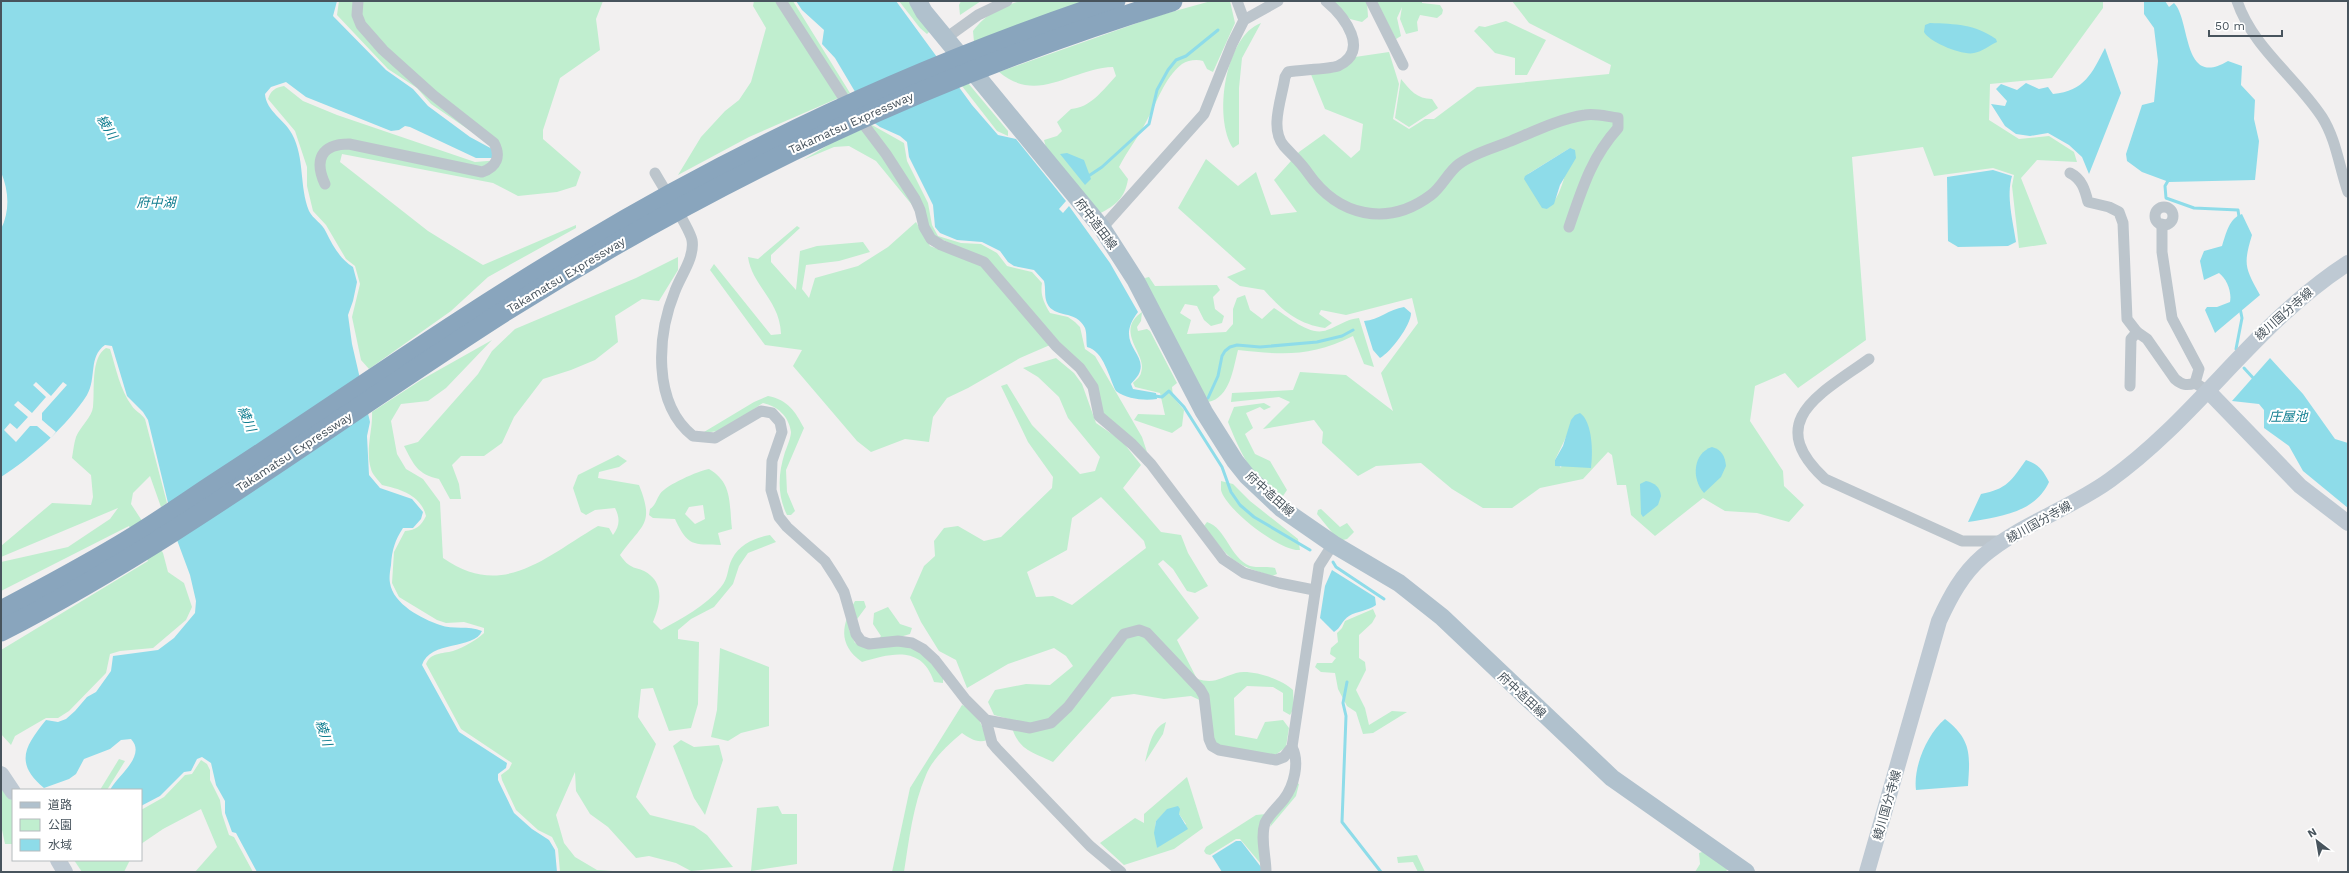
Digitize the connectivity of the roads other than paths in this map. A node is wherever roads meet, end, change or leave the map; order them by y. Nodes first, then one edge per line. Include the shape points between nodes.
1 (358, 1) edge
2 (781, 1) edge
3 (918, 1) edge
4 (1007, 1) edge
5 (1116, 1) edge
6 (1172, 1) edge
7 (1237, 1) edge
8 (1278, 1) edge
9 (1326, 1) edge
10 (1371, 1) edge
11 (2236, 1) edge
12 (1244, 20) junction
13 (946, 38) junction
14 (983, 57) junction
15 (1403, 65) dead end
16 (655, 173) dead end
17 (2070, 173) dead end
18 (325, 184) dead end
19 (2348, 192) edge
20 (2162, 224) dead end
21 (1569, 227) dead end
22 (1102, 228) junction
23 (2348, 263) edge
24 (2137, 332) junction
25 (1869, 359) dead end
26 (2130, 386) dead end
27 (2202, 387) junction
28 (2348, 523) edge
29 (153, 534) junction
30 (2009, 542) junction
31 (1333, 544) junction
32 (128, 559) junction
33 (1314, 590) junction
34 (2, 610) edge
35 (1, 631) edge
36 (1, 640) edge
37 (986, 720) junction
38 (1292, 747) junction
39 (1, 774) edge
40 (12, 790) edge
41 (59, 861) edge
42 (65, 872) edge
43 (1121, 872) edge
44 (1266, 872) edge
45 (1746, 872) edge
46 (1867, 872) edge

1 - 18 street via 361,25 383,50 433,95 494,143 498,152 496,162 490,169 482,172 349,144 337,144 326,149 320,160 319,172
2 - 33 street via 843,97 886,154 915,199 924,227 931,239 984,262 1056,346 1080,368 1093,387 1098,416 1132,444 1150,464 1223,559 1244,573
3 - 13 main road, 府中造田線
4 - 13 street via 978,14
5 - 14 highway, Takamatsu Expressway
6 - 14 highway, Takamatsu Expressway
7 - 12 street
8 - 12 street
9 - 21 street via 1344,18 1353,35 1352,52 1347,60 1336,67 1288,72 1276,124 1277,135 1284,146 1298,157 1327,196 1352,208 1378,216 1402,210 1431,195 1457,164 1472,156 1557,122 1586,115 1618,118 1618,128 1602,145 1590,166
10 - 15 street
11 - 19 street via 2251,33 2321,115 2331,133
12 - 22 street via 1238,28 1204,114
13 - 22 main road, 府中造田線
14 - 29 highway, Takamatsu Expressway via 839,118 589,260 393,376
16 - 37 street via 692,238 692,252 674,292 664,324 660,364 670,401 679,421 693,436 715,438 761,411 772,413 780,422 782,432 772,461 771,490 779,517 787,528 825,561 844,592 856,634 861,641 870,644 898,641 912,643 923,649
17 - 24 street via 2083,185 2088,202 2119,212 2123,223 2127,319
20 - 27 street via 2162,252 2172,318 2199,369
22 - 31 main road, 府中造田線 via 1136,281 1204,412 1235,461 1281,508
23 - 27 main road, 綾川国分寺線 via 2276,319
24 - 26 street via 2131,339
24 - 27 street via 2146,339 2175,380 2181,384
25 - 30 street via 1820,394 1809,404 1800,418 1800,446 1811,466 1825,479 1962,541
27 - 28 main road via 2300,486
27 - 30 main road, 綾川国分寺線 via 2172,429 2109,481
29 - 32 highway, Takamatsu Expressway
29 - 34 highway, Takamatsu Expressway via 119,546
30 - 46 main road, 綾川国分寺線 via 1983,556 1967,572 1948,599 1939,621
31 - 33 street via 1319,566
31 - 45 main road, 府中造田線 via 1412,593 1442,617 1607,774
32 - 35 highway, Takamatsu Expressway
32 - 36 highway
33 - 38 street
37 - 38 street via 1030,728 1051,723 1068,707 1124,634 1140,630 1148,633 1200,689 1204,696 1212,746 1219,750 1276,760 1284,757
37 - 43 street via 992,743 997,749 1090,846
38 - 44 street via 1297,755 1294,779 1285,798 1266,822 1263,834
39 - 40 main road
41 - 42 main road

